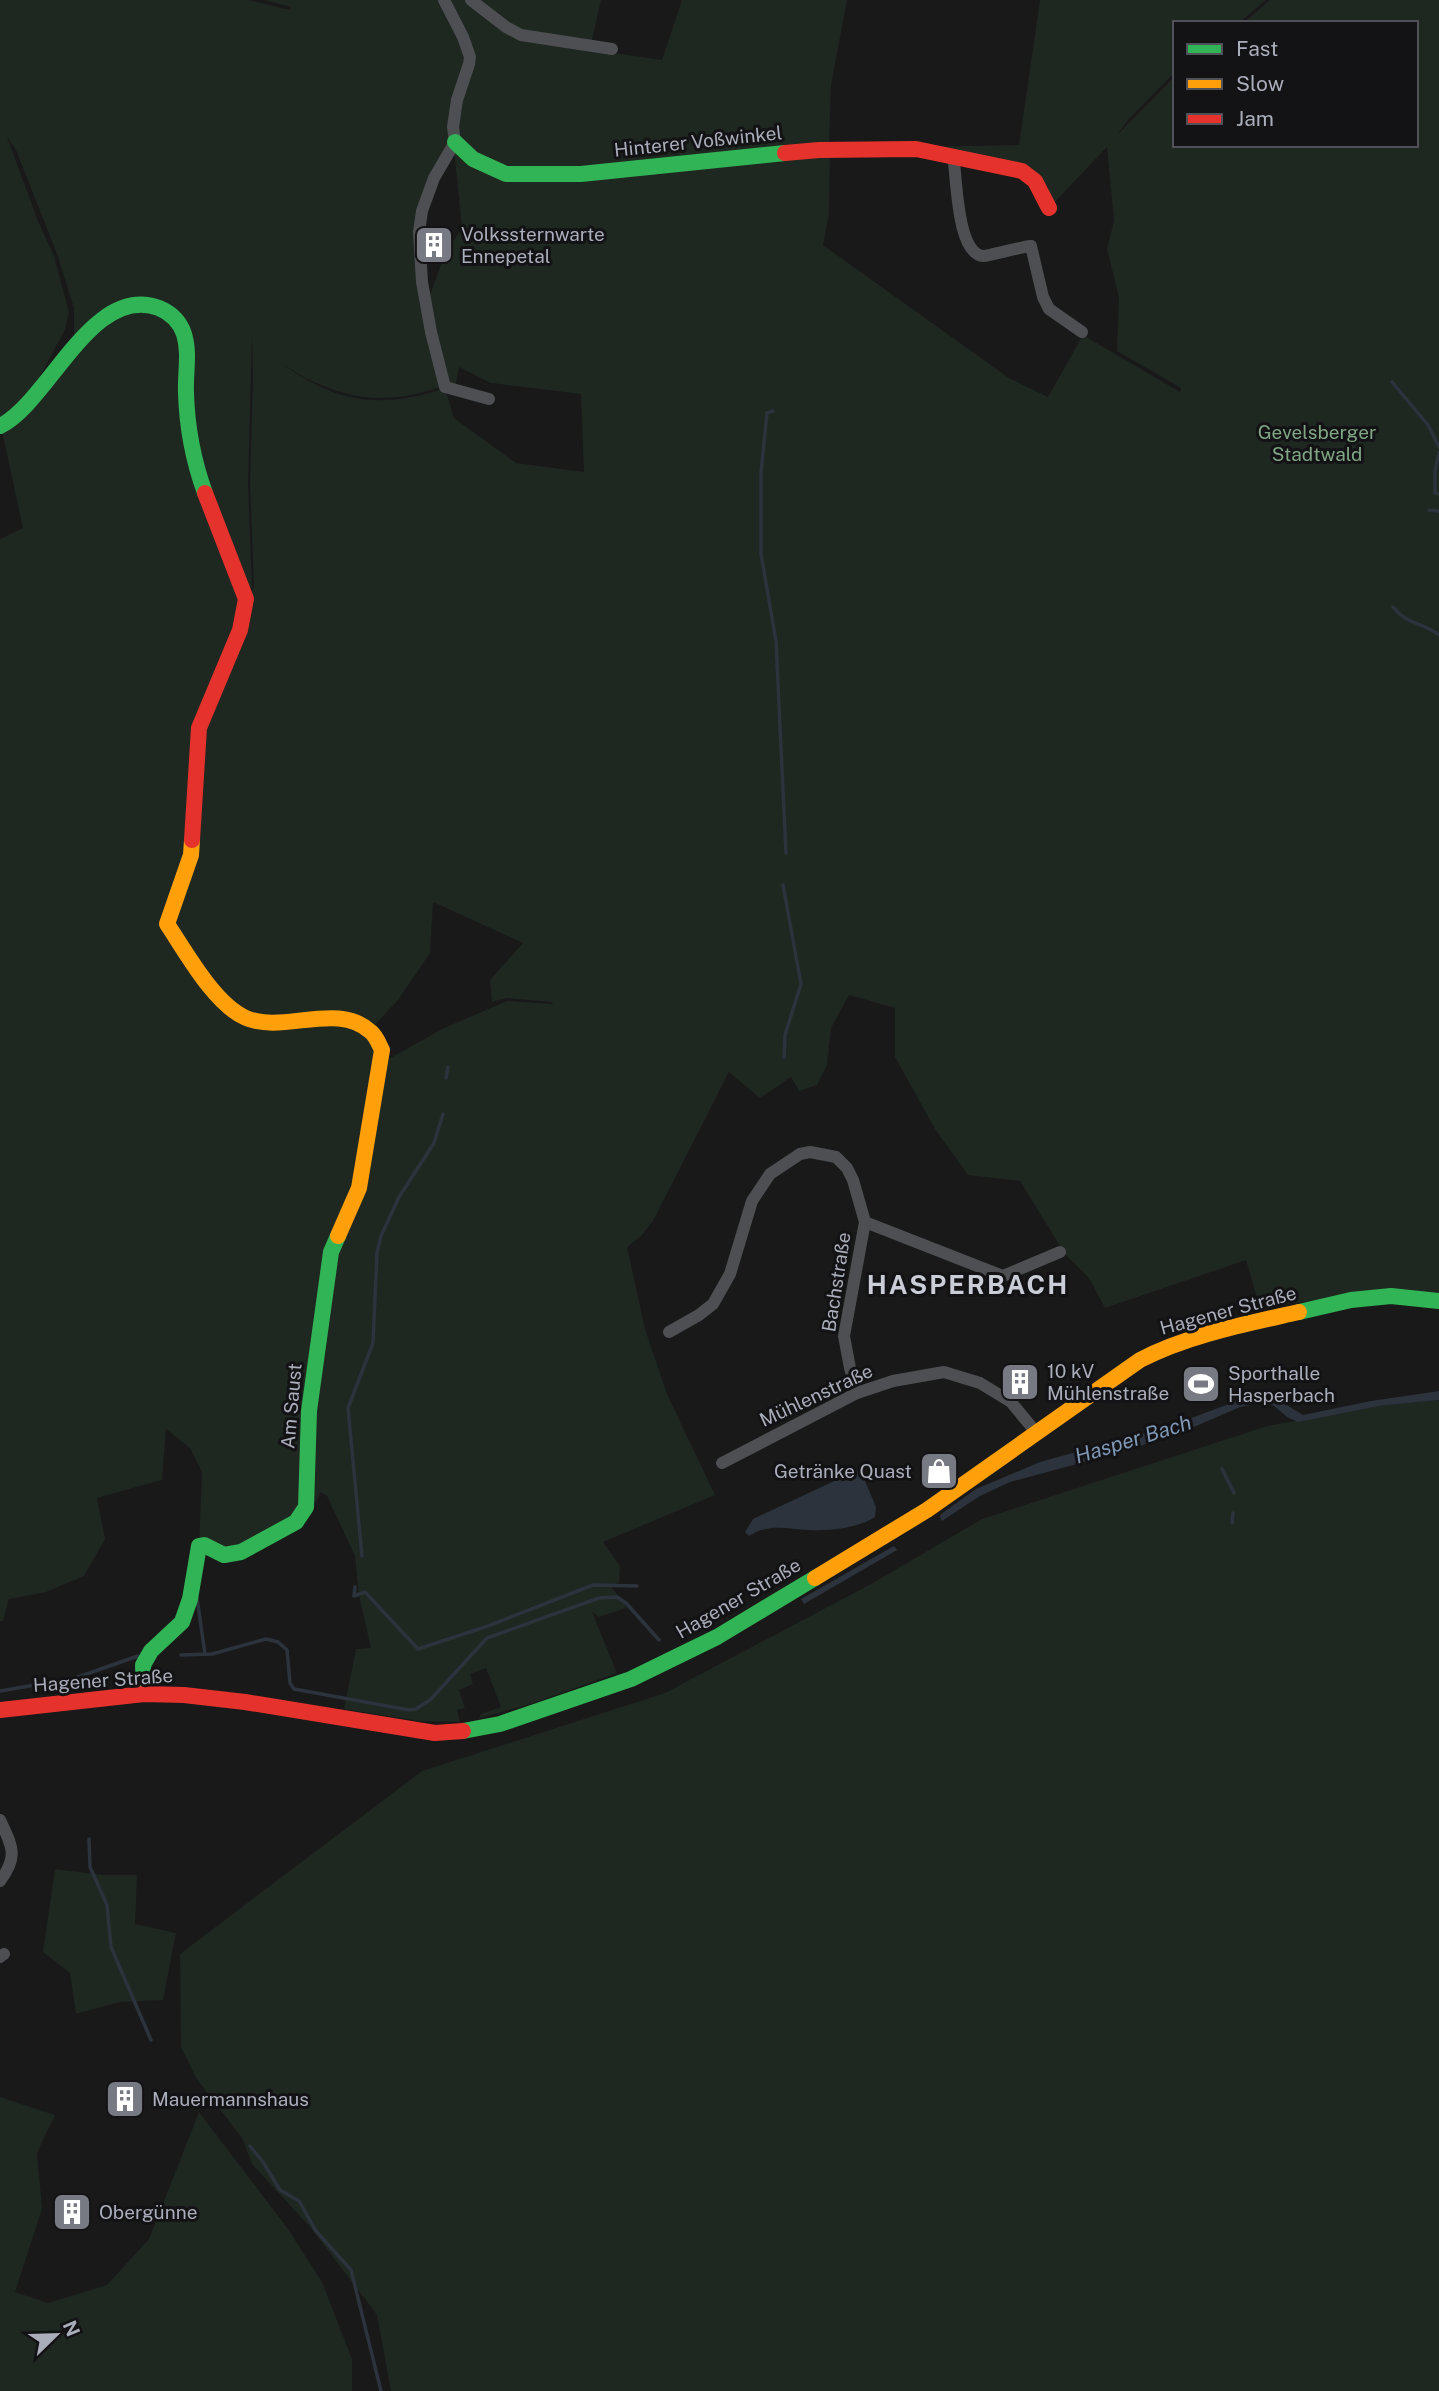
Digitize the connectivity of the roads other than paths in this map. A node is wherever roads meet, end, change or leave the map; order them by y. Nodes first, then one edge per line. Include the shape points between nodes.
1 (444, 0) edge
2 (471, 0) edge
3 (612, 49) dead end
4 (455, 142) junction
5 (953, 156) junction
6 (1049, 208) dead end
7 (1082, 332) dead end
8 (489, 399) dead end
9 (0, 426) edge
10 (865, 1222) junction
11 (1060, 1252) dead end
12 (1439, 1301) edge
13 (669, 1332) dead end
14 (857, 1393) junction
15 (1035, 1432) junction
16 (722, 1463) dead end
17 (144, 1695) junction
18 (0, 1710) edge
19 (0, 1820) edge
20 (0, 1881) edge

1 - 4 street via 470,57 457,100
2 - 3 street via 521,35
4 - 5 street, Hinterer Voßwinkel via 473,159 506,174 582,174 819,150 916,149
4 - 8 street via 422,211 422,282 445,387
5 - 6 street, Hinterer Voßwinkel via 1022,170 1035,181
5 - 7 street via 960,222 975,253 983,256 1031,246 1049,309
9 - 17 street, Am Saust via 21,414 86,334 118,309 150,306 180,325 187,345 186,393 195,468 246,599 244,617 203,711 191,855 167,925 225,1003 246,1017 268,1023 350,1019 372,1029 382,1050 359,1188 331,1252 309,1410 306,1507 296,1522 239,1552 219,1554 199,1546 182,1622 151,1650 143,1665
10 - 11 street via 1003,1276
10 - 13 street, Bachstraße via 853,1180 836,1157 810,1152 788,1161 770,1174 752,1201 730,1274 713,1304
10 - 14 street, Bachstraße via 844,1336
12 - 15 street, Hagener Straße via 1391,1296 1351,1300 1198,1336 1140,1360
14 - 15 street, Mühlenstraße via 944,1371 980,1383 1011,1402
14 - 16 street, Mühlenstraße
15 - 17 street, Hagener Straße via 909,1521 718,1637 631,1679 500,1724 435,1733 245,1702
17 - 18 street, Hagener Straße
19 - 20 street via 13,1847 10,1865

